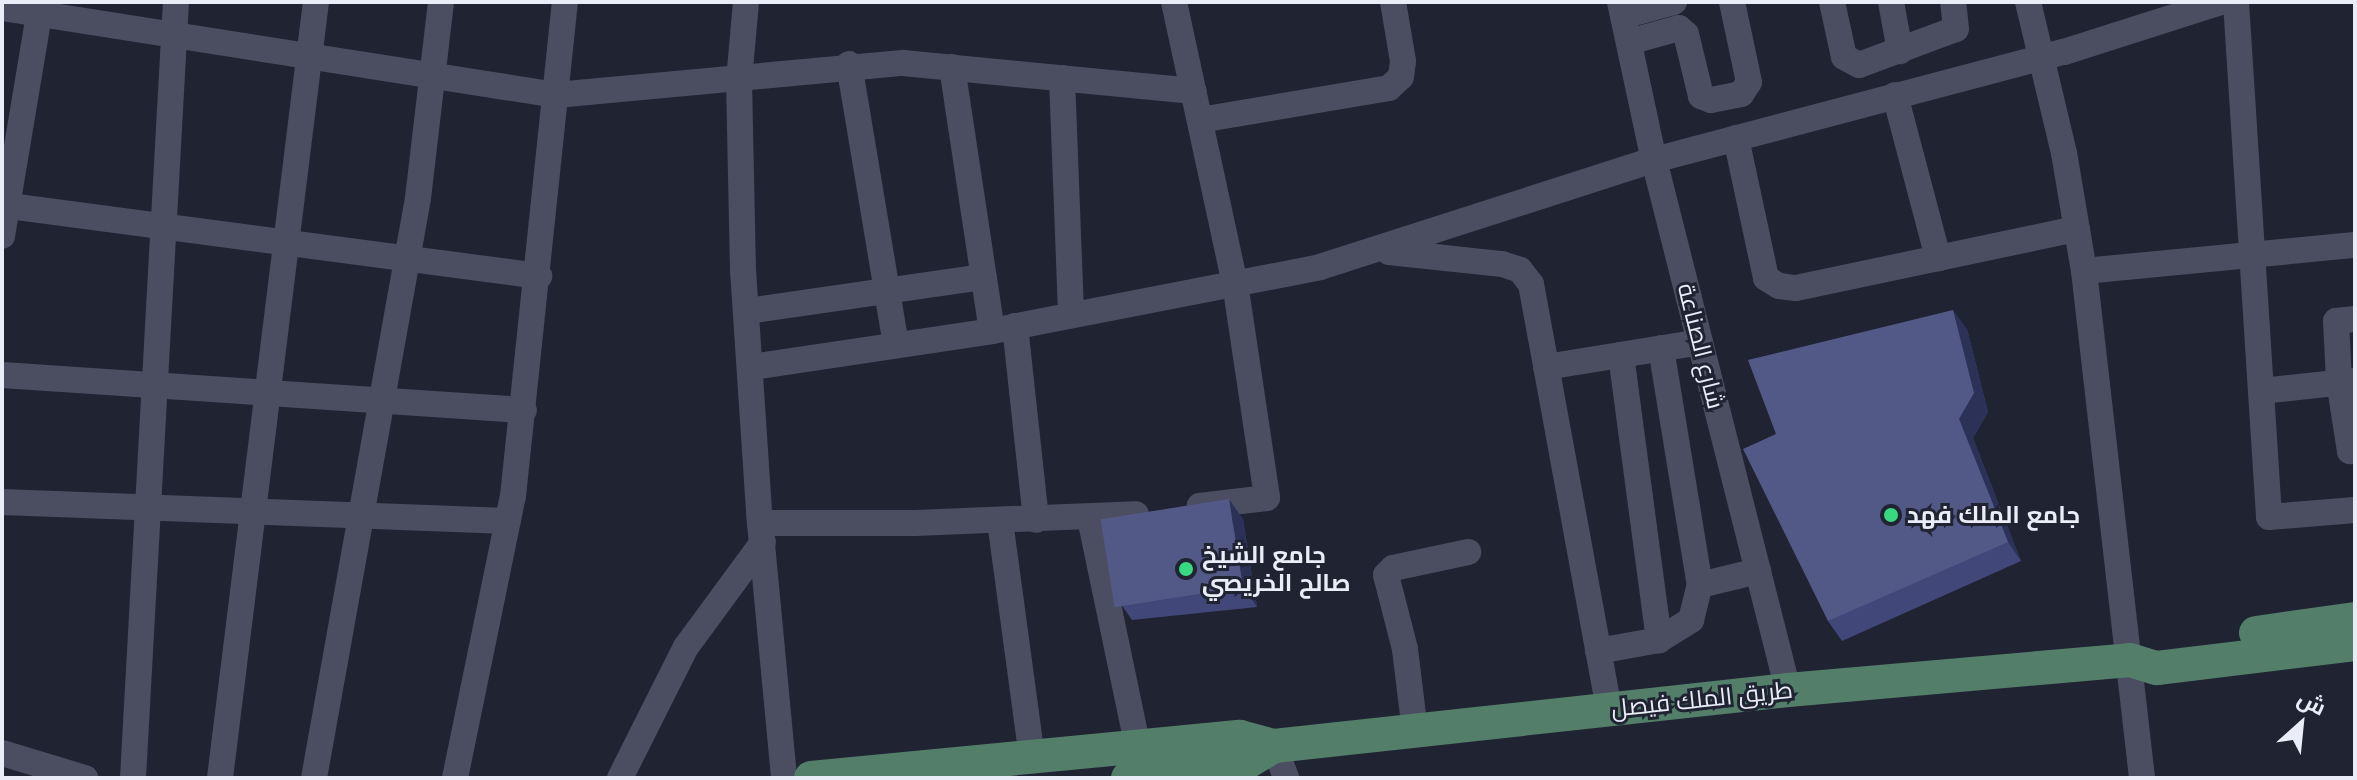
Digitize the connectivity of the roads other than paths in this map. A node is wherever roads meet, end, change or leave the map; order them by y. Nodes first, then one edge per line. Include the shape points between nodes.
1 (176, 2) edge
2 (316, 2) edge
3 (441, 2) edge
4 (565, 2) edge
5 (746, 2) edge
6 (1174, 2) edge
7 (1393, 2) edge
8 (1674, 2) edge
9 (1732, 2) edge
10 (1832, 2) edge
11 (1891, 2) edge
12 (1953, 2) edge
13 (2028, 2) edge
14 (2221, 2) edge
15 (2236, 2) edge
16 (2, 8) edge
17 (40, 8) edge
18 (1624, 20) edge
19 (173, 34) junction
20 (1900, 51) junction
21 (308, 55) junction
22 (2040, 56) junction
23 (849, 64) junction
24 (952, 67) junction
25 (433, 74) junction
26 (1062, 78) junction
27 (739, 80) junction
28 (1194, 91) junction
29 (556, 95) junction
30 (1895, 95) junction
31 (1200, 120) junction
32 (1736, 138) junction
33 (1654, 160) junction
34 (4, 205) edge
35 (160, 227) junction
36 (2077, 229) junction
37 (2, 236) edge
38 (284, 243) junction
39 (2355, 245) edge
40 (1377, 251) junction
41 (2254, 253) junction
42 (1938, 258) junction
43 (406, 259) junction
44 (2084, 271) junction
45 (539, 276) junction
46 (984, 277) junction
47 (1235, 283) junction
48 (887, 289) junction
49 (747, 311) junction
50 (1071, 313) junction
51 (2355, 319) edge
52 (1003, 328) junction
53 (1700, 342) junction
54 (896, 345) junction
55 (1661, 348) junction
56 (1621, 355) junction
57 (752, 367) junction
58 (1546, 367) junction
59 (2, 375) edge
60 (2347, 381) edge
61 (151, 386) junction
62 (2261, 391) junction
63 (266, 393) junction
64 (381, 400) junction
65 (524, 410) junction
66 (2355, 450) edge
67 (1684, 491) junction
68 (1641, 499) junction
69 (2, 502) edge
70 (146, 509) junction
71 (2355, 510) edge
72 (253, 513) junction
73 (359, 516) junction
74 (1090, 518) junction
75 (1036, 520) junction
76 (508, 521) junction
77 (1000, 521) junction
78 (761, 533) junction
79 (1468, 552) dead end
80 (1758, 571) junction
81 (1700, 585) junction
82 (2355, 619) edge
83 (1659, 640) junction
84 (2355, 644) edge
85 (1598, 651) junction
86 (2130, 660) junction
87 (1788, 690) junction
88 (1609, 709) junction
89 (1415, 731) junction
90 (2, 753) edge
91 (1032, 757) junction
92 (1133, 762) edge
93 (1273, 762) edge
94 (85, 778) edge
95 (133, 778) edge
96 (220, 778) edge
97 (314, 778) edge
98 (455, 778) edge
99 (620, 778) edge
100 (784, 778) edge
101 (811, 778) edge
102 (1286, 778) edge
103 (2142, 778) edge

1 - 19 street
2 - 21 street
3 - 25 street
4 - 29 street
5 - 27 street
6 - 28 street
7 - 31 street via 1403,61 1401,77 1389,88
8 - 18 street
9 - 18 street via 1749,82 1741,94 1711,100 1701,96 1686,34 1679,28
10 - 20 street via 1849,64
11 - 20 street
12 - 20 street via 1956,29
13 - 22 street
14 - 22 street
15 - 41 street
16 - 17 street
17 - 19 street
17 - 34 street
18 - 33 street, شارع الصناعة
19 - 21 street
19 - 35 street
21 - 25 street
21 - 38 street
22 - 30 street
22 - 36 street
23 - 24 street
23 - 27 street
23 - 48 street
24 - 26 street
24 - 46 street
25 - 29 street
25 - 43 street
26 - 28 street
26 - 50 street
27 - 29 street
27 - 49 street
28 - 31 street
29 - 45 street
30 - 32 street
30 - 42 street
31 - 47 street
32 - 33 street
32 - 42 street via 1766,278 1779,286 1796,288
33 - 40 street
33 - 53 street, شارع الصناعة
34 - 35 street
34 - 37 street
35 - 38 street
35 - 61 street
36 - 42 street
36 - 44 street
38 - 43 street
38 - 63 street
39 - 41 street
40 - 47 street
40 - 58 street via 1520,270 1531,284
41 - 44 street
41 - 62 street
43 - 45 street
43 - 64 street
44 - 86 street
45 - 65 street
46 - 48 street
46 - 52 street
47 - 50 street
47 - 74 street via 1267,498
48 - 49 street
48 - 54 street
49 - 57 street
50 - 52 street
51 - 60 street via 2336,321
52 - 54 street
52 - 75 street
53 - 55 street
53 - 80 street, شارع الصناعة
54 - 57 street
55 - 56 street
55 - 67 street
56 - 58 street
56 - 68 street
57 - 78 street
58 - 85 street
59 - 61 street
60 - 62 street
60 - 66 street via 2350,451
61 - 63 street
61 - 70 street
62 - 71 street via 2269,517
63 - 64 street
63 - 72 street
64 - 65 street
64 - 73 street
65 - 76 street
67 - 68 street
67 - 81 street
68 - 83 street
69 - 70 street
70 - 72 street
70 - 95 street
72 - 73 street
72 - 96 street
73 - 76 street
73 - 97 street
74 - 75 street
74 - 92 street
75 - 77 street
76 - 98 street
77 - 78 street
77 - 91 street
78 - 99 street via 686,647
78 - 100 street
79 - 89 street via 1393,568 1386,575 1405,649
80 - 81 street
80 - 87 street, شارع الصناعة
81 - 83 street via 1691,620
82 - 86 main road, طريق الملك فيصل via 2149,649
83 - 85 street
84 - 86 main road, طريق الملك فيصل via 2157,668
85 - 88 street
86 - 87 main road, طريق الملك فيصل
86 - 103 street
87 - 88 main road, طريق الملك فيصل
88 - 89 main road, طريق الملك فيصل
89 - 93 main road, طريق الملك فيصل
90 - 94 street
91 - 92 main road, طريق الملك فيصل
91 - 101 main road, طريق الملك فيصل
92 - 93 main road, طريق الملك فيصل
93 - 102 street

